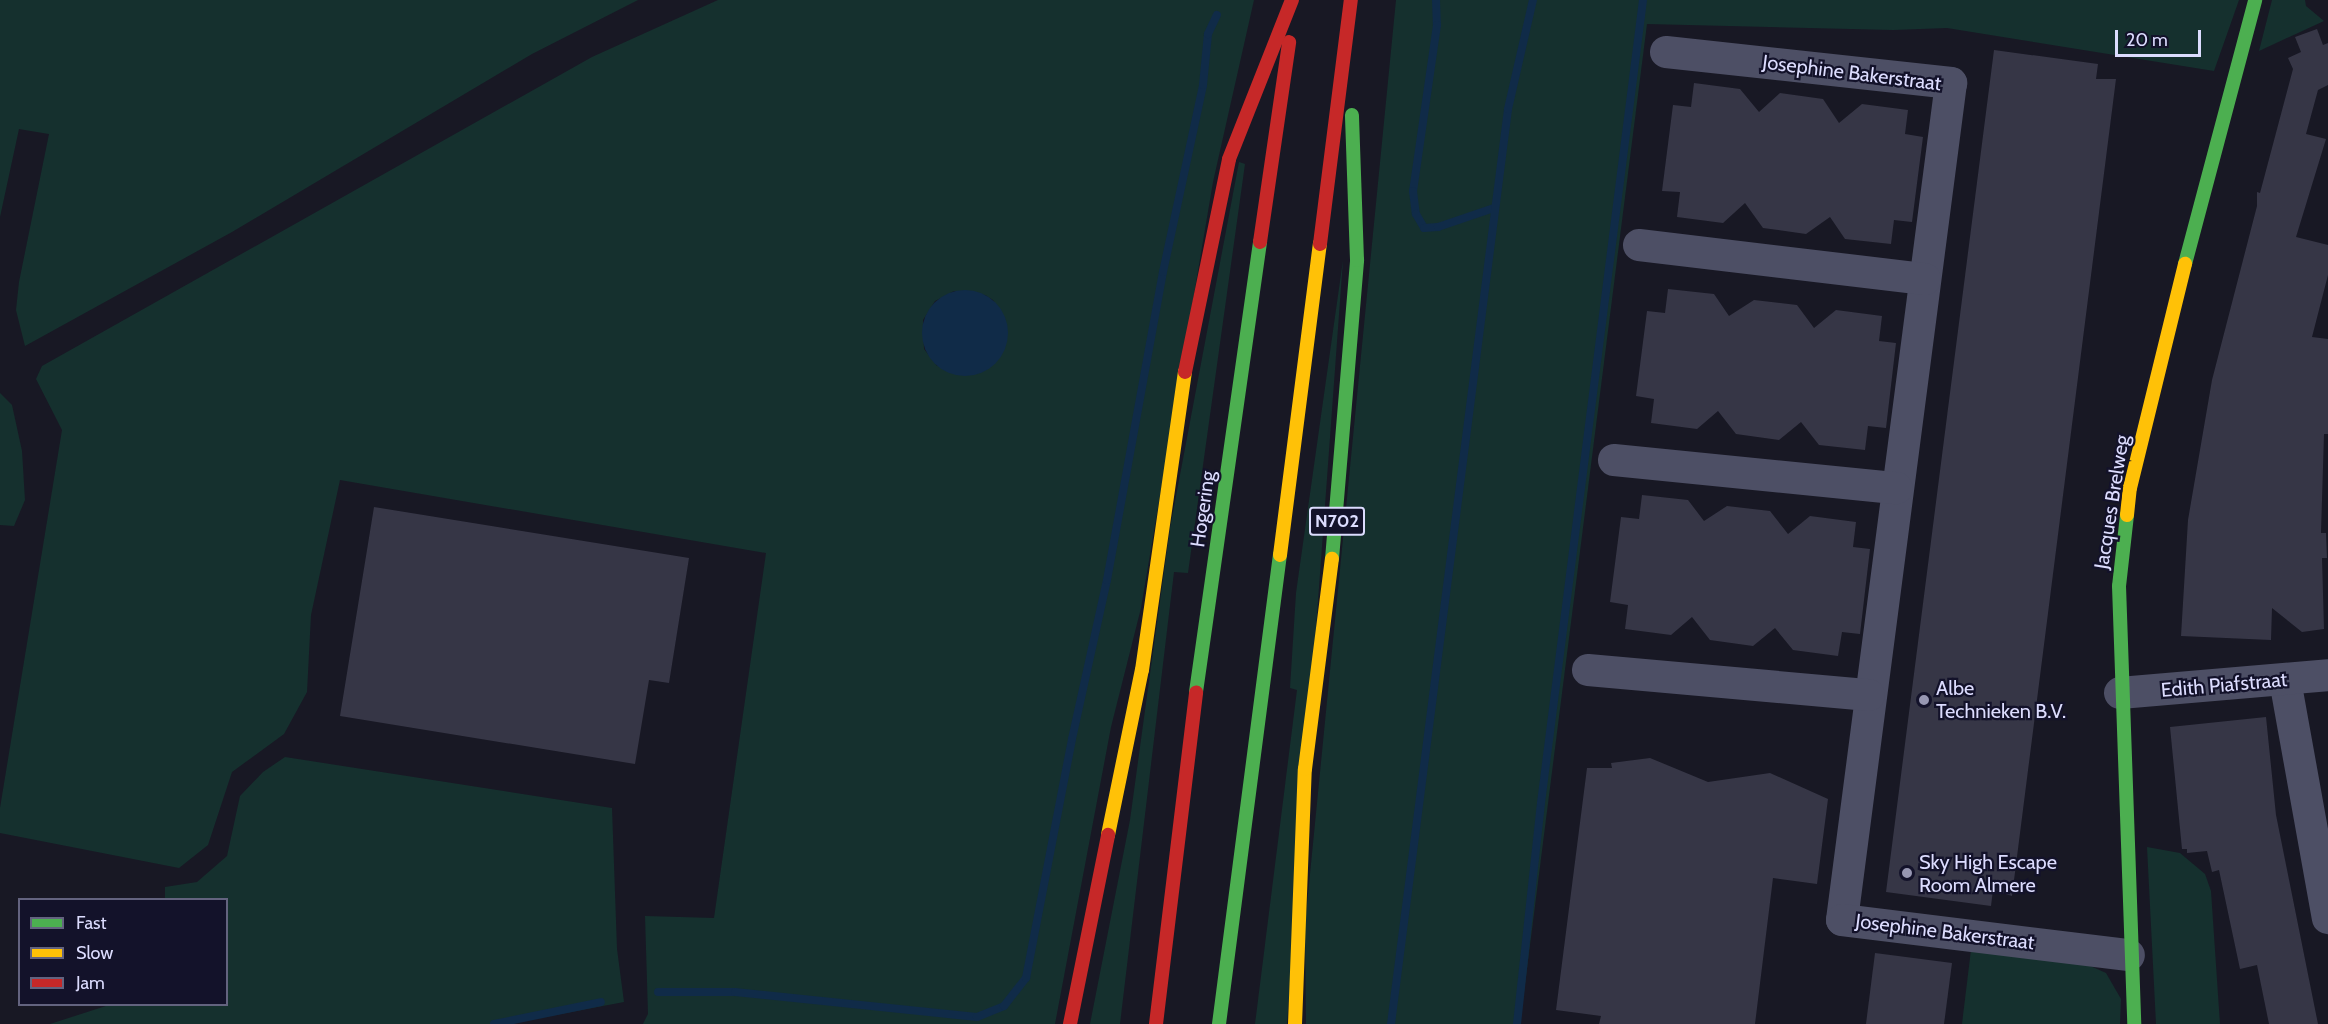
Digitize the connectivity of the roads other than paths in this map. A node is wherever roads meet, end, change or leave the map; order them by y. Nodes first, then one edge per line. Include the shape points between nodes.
1 (1294, 0) edge
2 (1351, 0) edge
3 (2255, 0) edge
4 (1349, 17) junction
5 (1666, 52) dead end
6 (1639, 245) dead end
7 (1925, 279) junction
8 (1614, 460) dead end
9 (1897, 488) junction
10 (1588, 670) dead end
11 (2328, 675) edge
12 (2285, 680) junction
13 (2120, 693) junction
14 (1869, 695) junction
15 (2328, 918) edge
16 (2130, 955) junction
17 (1070, 1024) edge
18 (1156, 1024) edge
19 (1219, 1024) edge
20 (1295, 1024) edge
21 (2134, 1024) edge

1 - 17 main road via 1229,159 1207,251 1180,399 1142,670
1 - 18 main road, Hogering via 1198,680
2 - 4 main road, N702
3 - 13 main road, Jacques Brelweg via 2165,339 2130,488 2119,586
4 - 19 main road, N702
4 - 20 main road, N702 via 1357,260 1339,505 1305,769
5 - 7 street, Josephine Bakerstraat via 1951,83
6 - 7 street
7 - 9 street, Josephine Bakerstraat
8 - 9 street
9 - 14 street, Josephine Bakerstraat
10 - 14 street
11 - 12 street, Edith Piafstraat
12 - 13 street, Edith Piafstraat
12 - 15 street
13 - 16 main road, Jacques Brelweg
14 - 16 street, Josephine Bakerstraat via 1842,920
16 - 21 main road, Jacques Brelweg

